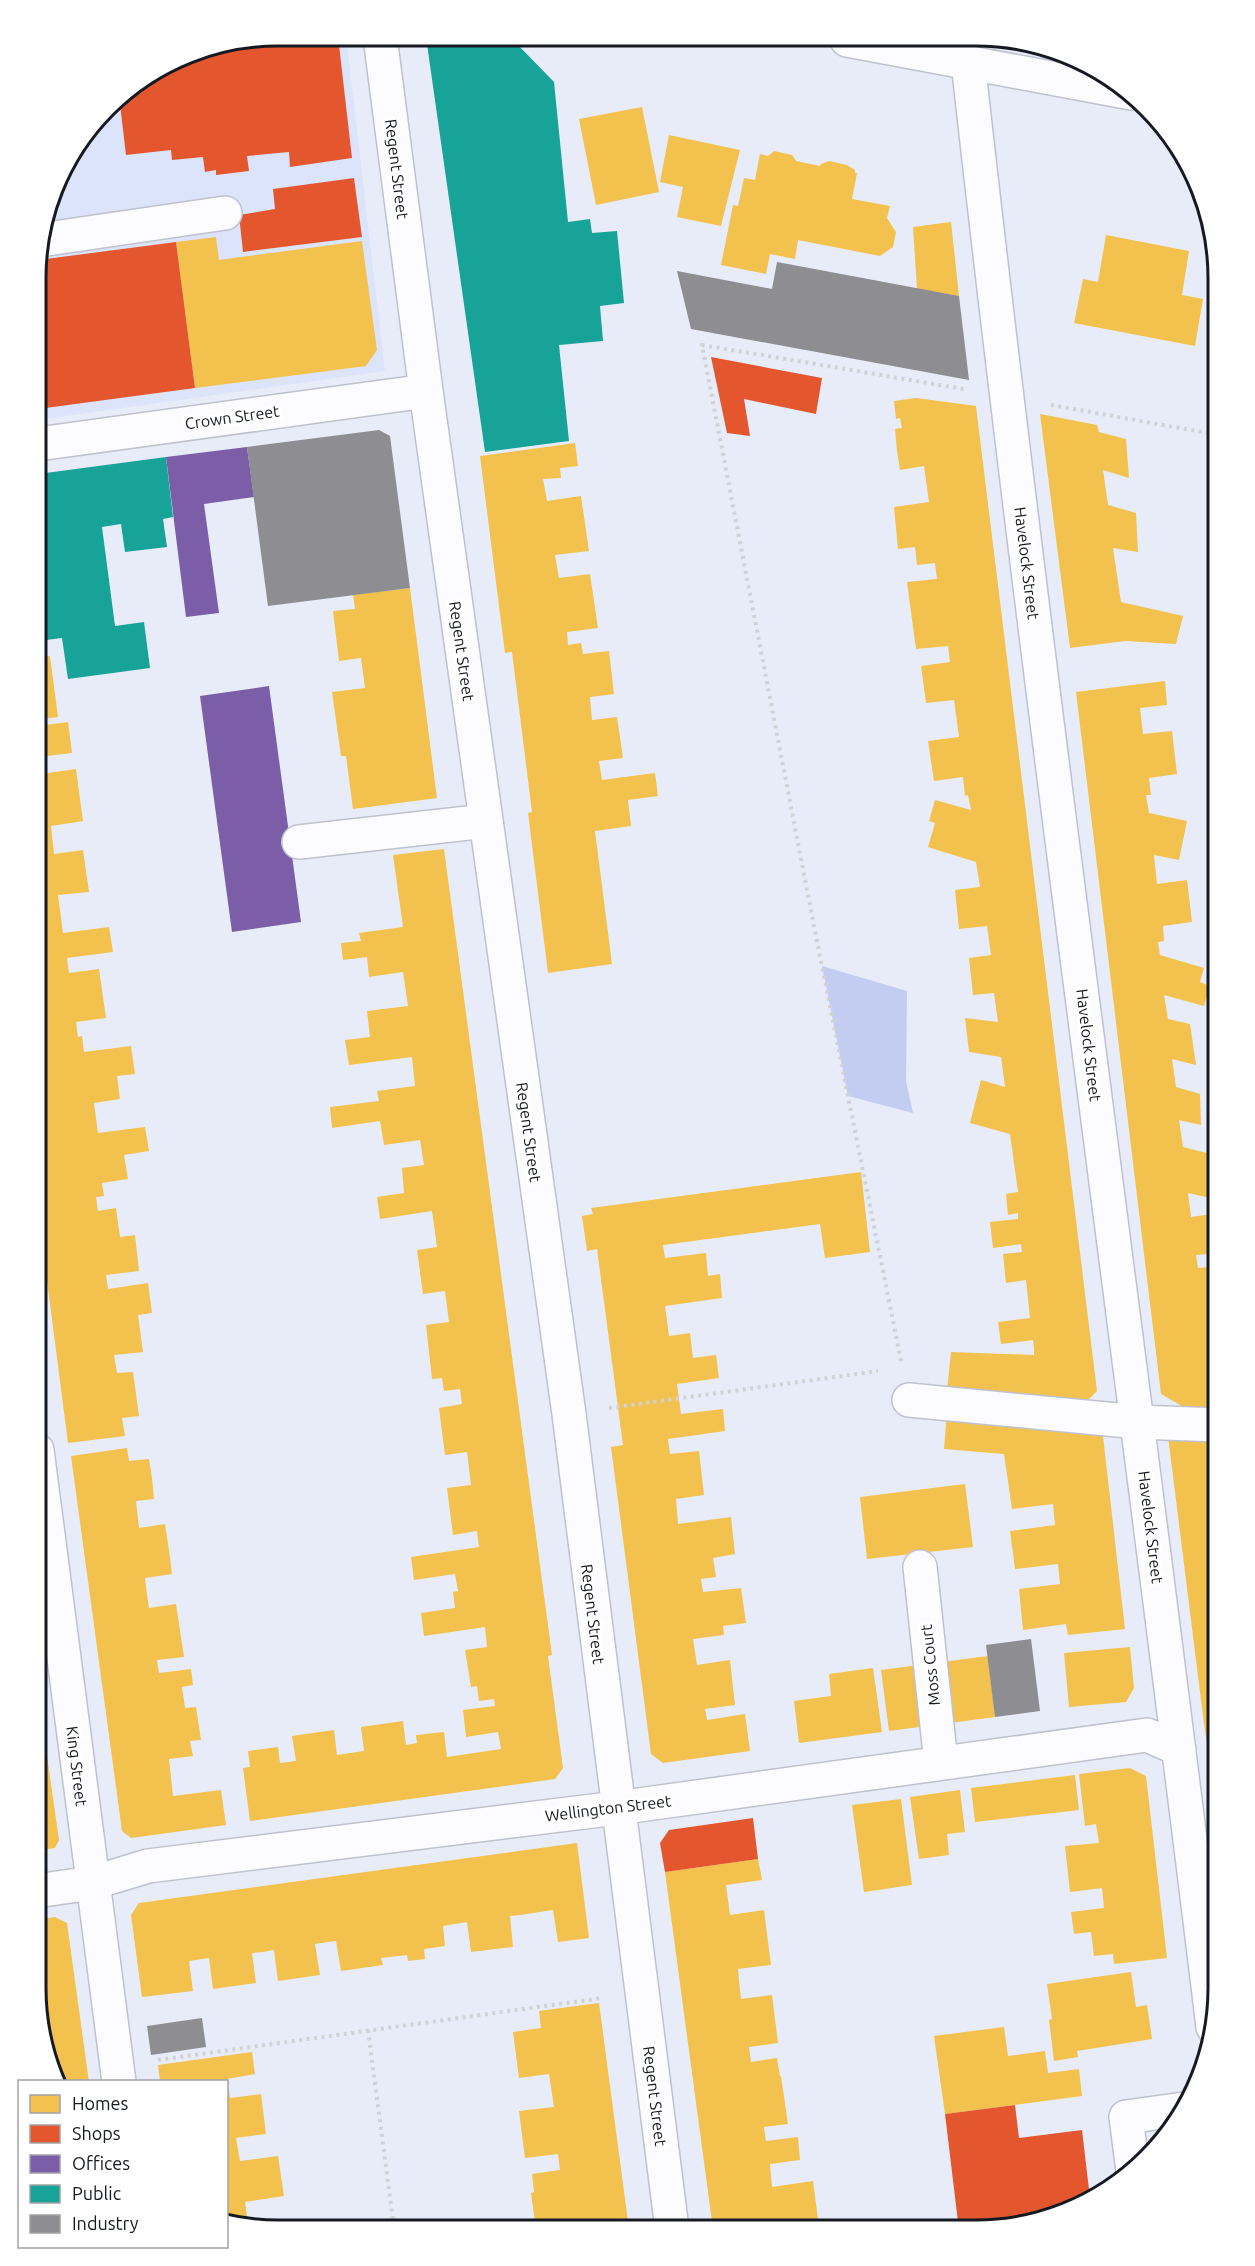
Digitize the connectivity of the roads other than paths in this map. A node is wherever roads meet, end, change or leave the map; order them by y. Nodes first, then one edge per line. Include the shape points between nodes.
1 (381, 46) edge
2 (927, 47) edge
3 (968, 62) junction
4 (1109, 89) edge
5 (225, 213) dead end
6 (50, 239) edge
7 (426, 391) junction
8 (46, 443) edge
9 (486, 821) junction
10 (299, 842) dead end
11 (909, 1400) dead end
12 (1138, 1422) junction
13 (1208, 1425) edge
14 (46, 1521) edge
15 (920, 1567) dead end
16 (1179, 1749) junction
17 (941, 1763) junction
18 (617, 1808) junction
19 (92, 1883) junction
20 (46, 1890) edge
21 (1208, 1986) edge
22 (118, 2074) edge
23 (1172, 2111) edge
24 (1132, 2159) edge
25 (671, 2220) edge

1 - 7 street, Regent Street
2 - 3 street
3 - 4 street
3 - 12 street, Havelock Street via 1005,396
5 - 6 street
7 - 8 street, Crown Street
7 - 9 street, Regent Street
9 - 10 street
9 - 18 street, Regent Street via 568,1414
11 - 12 street
12 - 13 street
12 - 16 street, Havelock Street
14 - 19 street, King Street
15 - 17 street, Moss Court
16 - 17 street, Wellington Street via 1147,1735
16 - 21 street, Havelock Street
17 - 18 street, Wellington Street
18 - 19 street, Wellington Street via 148,1866
18 - 25 street, Regent Street
19 - 20 street, Wellington Street
19 - 22 street, King Street
23 - 24 street via 1126,2117

